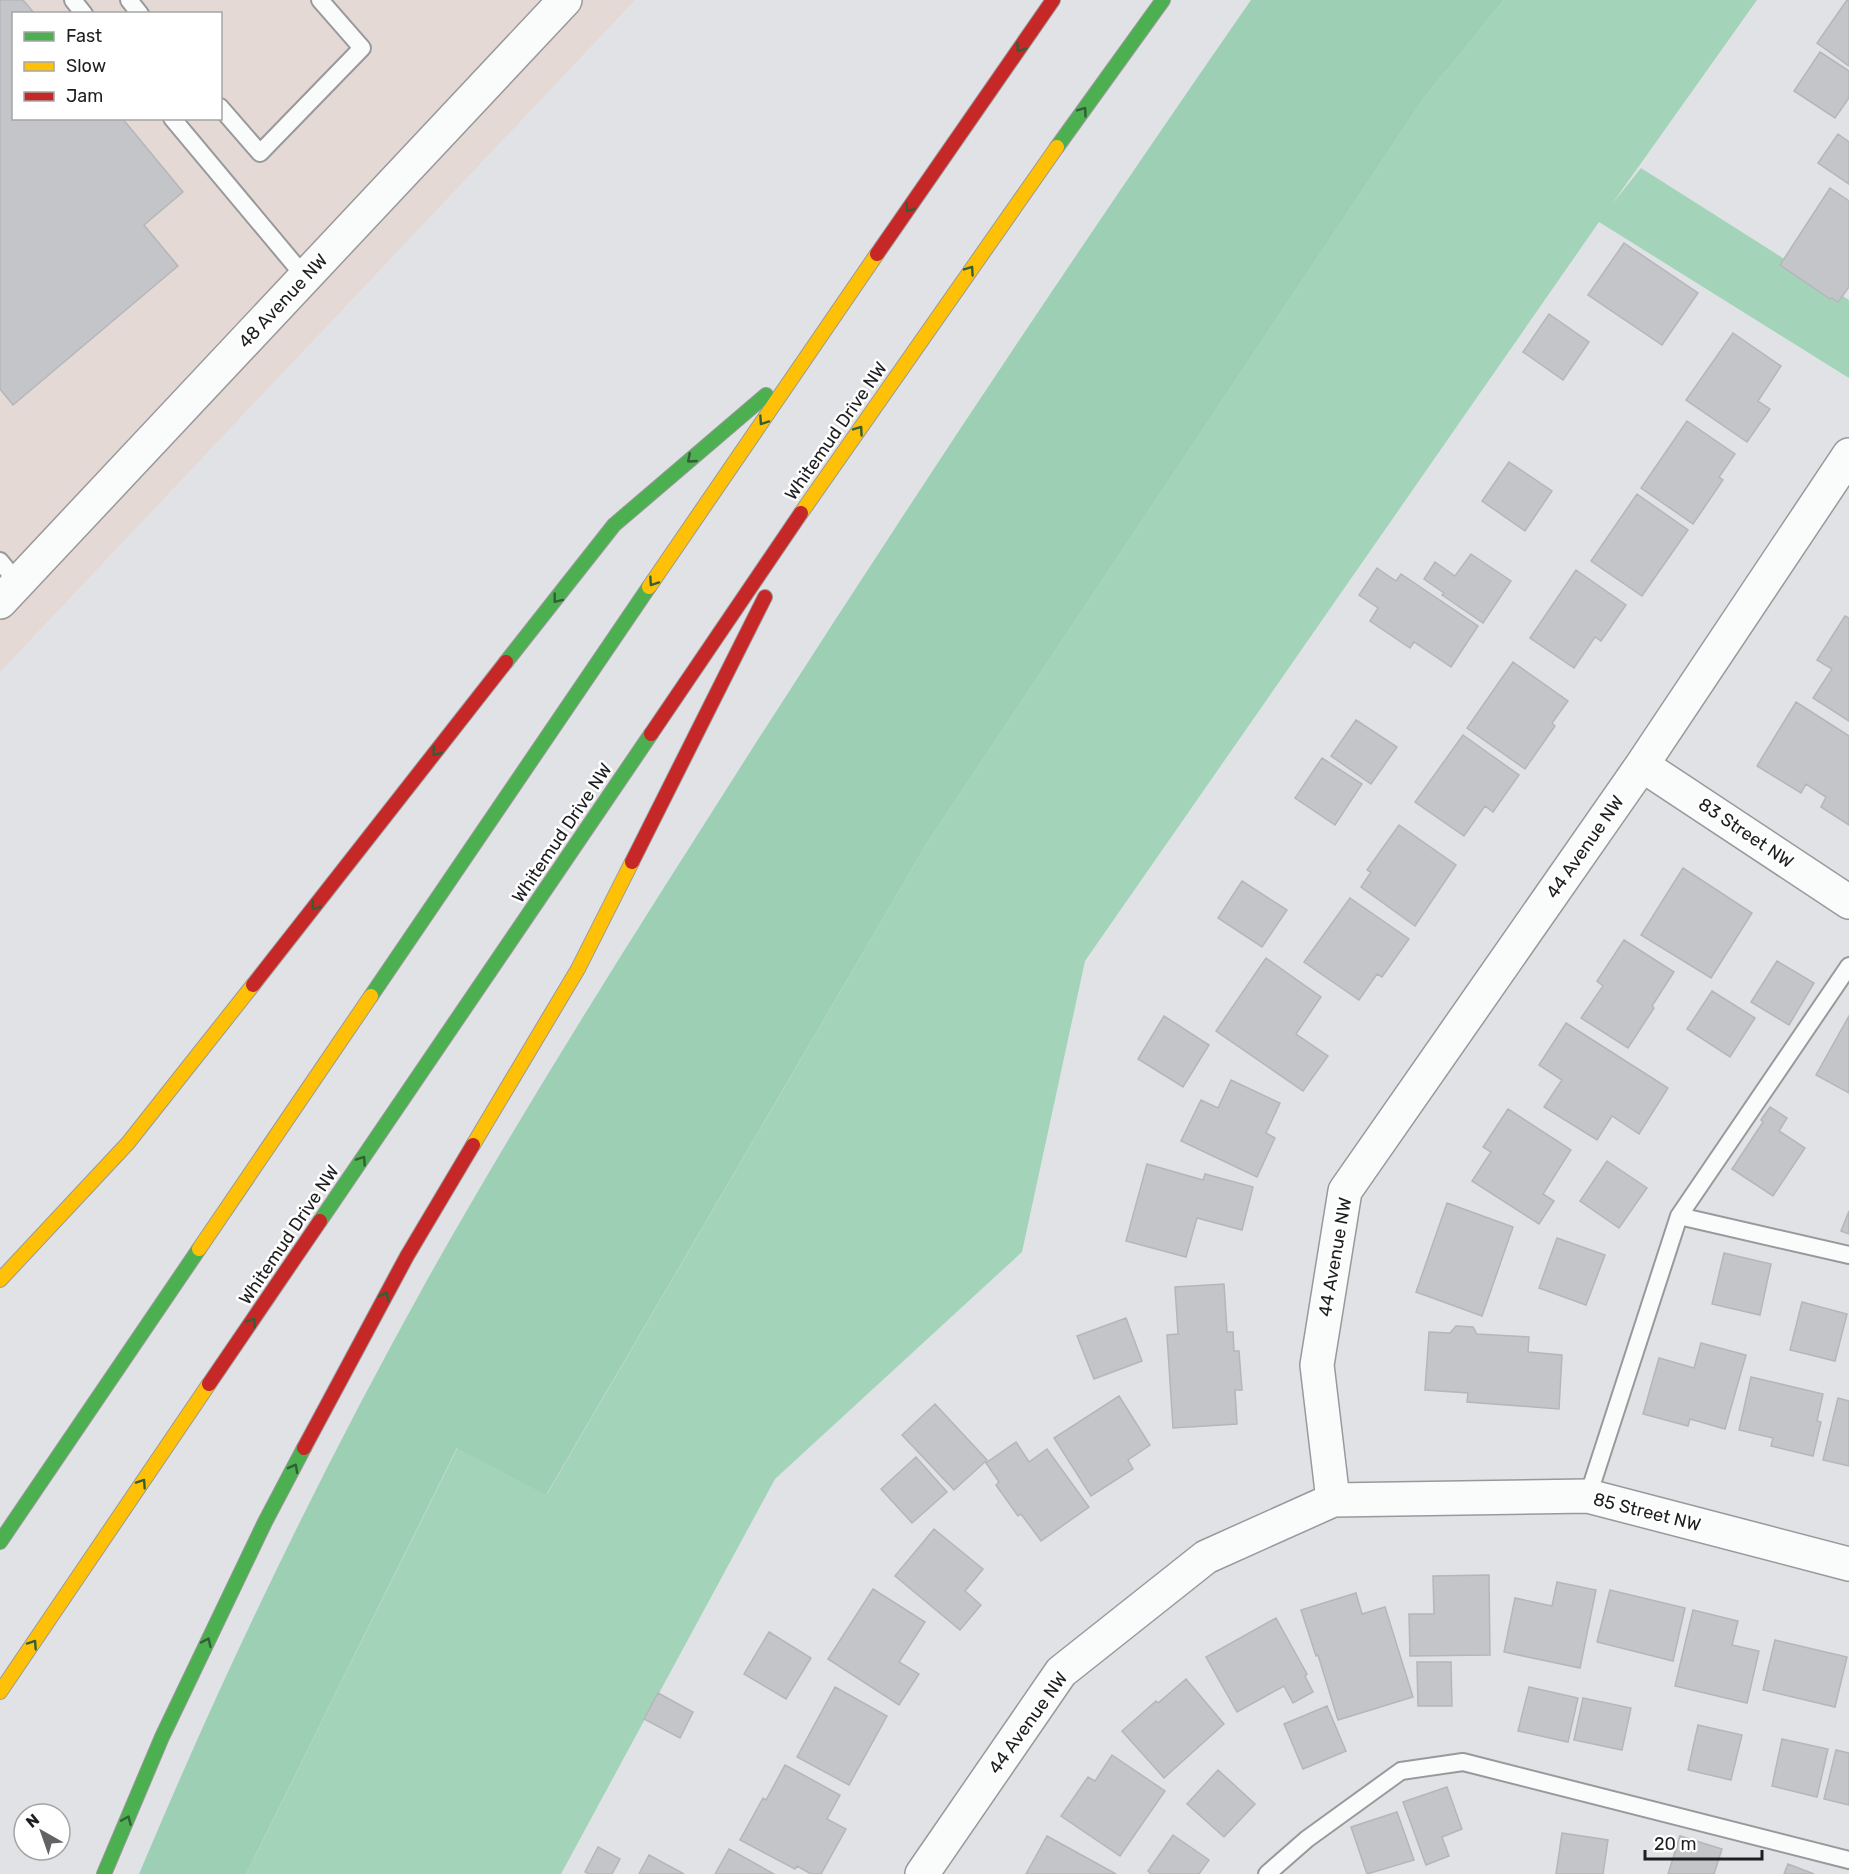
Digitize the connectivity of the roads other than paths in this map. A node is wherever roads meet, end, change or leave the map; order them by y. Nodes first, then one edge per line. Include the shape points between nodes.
1 (73, 0) edge
2 (129, 0) edge
3 (320, 0) edge
4 (565, 0) edge
5 (1053, 0) edge
6 (1163, 0) edge
7 (82, 12) edge
8 (138, 12) edge
9 (222, 109) edge
10 (174, 120) edge
11 (305, 277) junction
12 (799, 367) junction
13 (1849, 455) edge
14 (825, 478) junction
15 (6, 582) edge
16 (1642, 765) junction
17 (1849, 902) edge
18 (1849, 966) edge
19 (1679, 1216) junction
20 (1849, 1255) edge
21 (0, 1280) edge
22 (1588, 1496) junction
23 (1333, 1500) junction
24 (0, 1542) edge
25 (1849, 1564) edge
26 (0, 1692) edge
27 (1849, 1860) edge
28 (104, 1874) edge
29 (922, 1874) edge
30 (1267, 1874) edge

1 - 7 lane
2 - 8 lane
3 - 9 lane via 362,48 260,153
4 - 11 street, 48 Avenue NW
5 -> 12 highway
14 -> 6 highway, Whitemud Drive NW
10 - 11 lane
11 - 15 street, 48 Avenue NW
12 -> 21 highway via 615,525 128,1143
12 -> 24 highway
13 - 16 street, 44 Avenue NW
26 -> 14 highway, Whitemud Drive NW
28 -> 14 highway via 162,1737 265,1522 407,1256 579,969
16 - 17 street, 83 Street NW
16 - 23 street, 44 Avenue NW via 1345,1191 1317,1365
18 - 19 lane
19 - 20 lane
19 - 22 lane
22 - 23 street, 85 Street NW
22 - 25 street, 85 Street NW
23 - 29 street, 44 Avenue NW via 1206,1557 1061,1672
27 - 30 lane via 1463,1762 1401,1771 1307,1839

